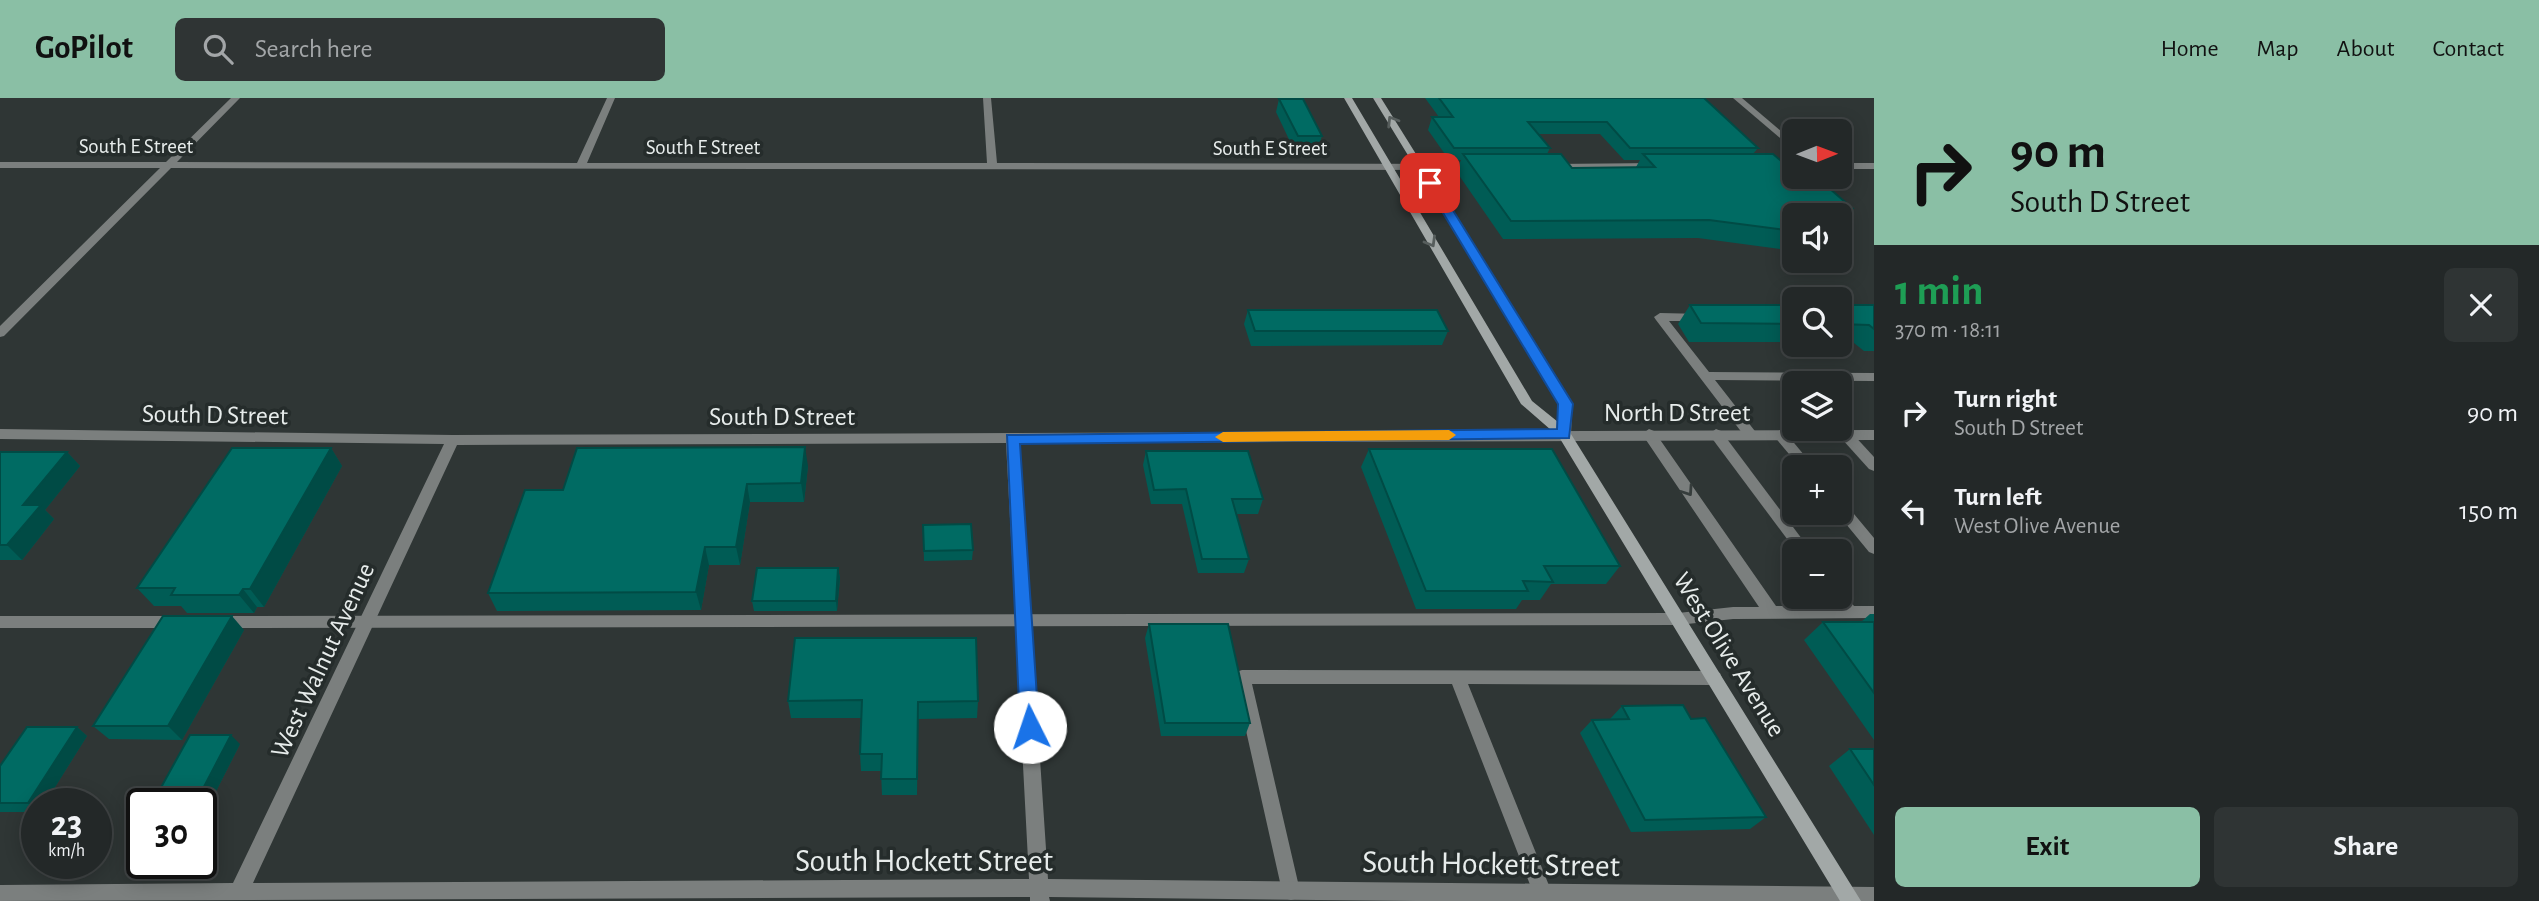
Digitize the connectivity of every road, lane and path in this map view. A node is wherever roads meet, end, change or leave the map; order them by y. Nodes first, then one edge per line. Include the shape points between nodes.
1 (236, 98) edge
2 (611, 98) edge
3 (988, 98) edge
4 (1348, 98) edge
5 (1377, 98) edge
6 (1737, 98) edge
7 (1782, 137) edge
8 (0, 165) edge
9 (167, 165) junction
10 (992, 166) junction
11 (1669, 166) edge
12 (1752, 166) edge
13 (1782, 166) edge
14 (1852, 166) edge
15 (1874, 166) edge
16 (580, 167) junction
17 (1388, 167) junction
18 (1420, 167) junction
19 (1490, 167) edge
20 (1545, 167) edge
21 (1714, 317) edge
22 (0, 333) edge
23 (1706, 376) junction
24 (1874, 377) edge
25 (0, 434) edge
26 (1564, 434) junction
27 (1649, 434) junction
28 (1716, 435) junction
29 (1751, 435) junction
30 (1780, 435) joint
31 (1852, 435) edge
32 (1874, 435) edge
33 (1013, 439) junction
34 (453, 440) junction
35 (1851, 441) edge
36 (1797, 455) edge
37 (1874, 466) edge
38 (1852, 522) edge
39 (1795, 539) edge
40 (1874, 548) edge
41 (1848, 609) edge
42 (1874, 612) edge
43 (1772, 613) junction
44 (1851, 613) junction
45 (1023, 619) junction
46 (1678, 619) junction
47 (0, 622) edge
48 (367, 622) junction
49 (1457, 677) junction
50 (1714, 678) junction
51 (1291, 891) junction
52 (1543, 893) junction
53 (0, 894) edge
54 (1040, 895) edge
55 (1874, 896) edge
56 (236, 898) edge
57 (1850, 899) edge

1 - 9 street
2 - 16 street
3 - 10 street
4 - 17 main road, West Olive Avenue
18 -> 5 main road
6 - 7 street
8 - 9 street, South E Street
9 - 16 street, South E Street
9 - 22 street
10 - 16 street, South E Street
10 - 17 street, South E Street
11 - 20 street
12 - 13 street
14 - 15 street
17 - 18 street, South E Street
17 -> 26 main road, West Olive Avenue via 1527,404
18 - 19 street, South E Street
18 - 26 main road via 1566,404
21 - 23 street via 1660,317
23 - 24 street
23 - 29 street
25 - 34 street, South D Street
26 - 27 street, North D Street
26 - 33 street, South D Street
26 - 46 main road, West Olive Avenue
27 - 28 street, North D Street
27 -> 43 street
28 - 29 street, North D Street
28 - 39 street
29 - 30 street, North D Street
30 - 36 street
31 - 32 street, North D Street
33 - 34 street, South D Street
33 - 45 street
34 - 48 street, West Walnut Avenue
35 - 37 street
38 - 40 street
41 - 44 street
42 - 44 street
43 - 44 street
43 - 46 street
45 - 46 street
45 - 48 street
45 - 54 street
46 - 50 main road, West Olive Avenue
47 - 48 street
48 - 56 street, West Walnut Avenue
49 - 50 street
49 - 51 street via 1241,677
49 - 52 street
50 - 57 main road, West Olive Avenue
51 - 52 street, South Hockett Street
51 - 54 street, South Hockett Street
52 - 57 street, South Hockett Street
53 - 56 street, South Hockett Street
54 - 56 street, South Hockett Street
55 - 57 street, South Hockett Street

